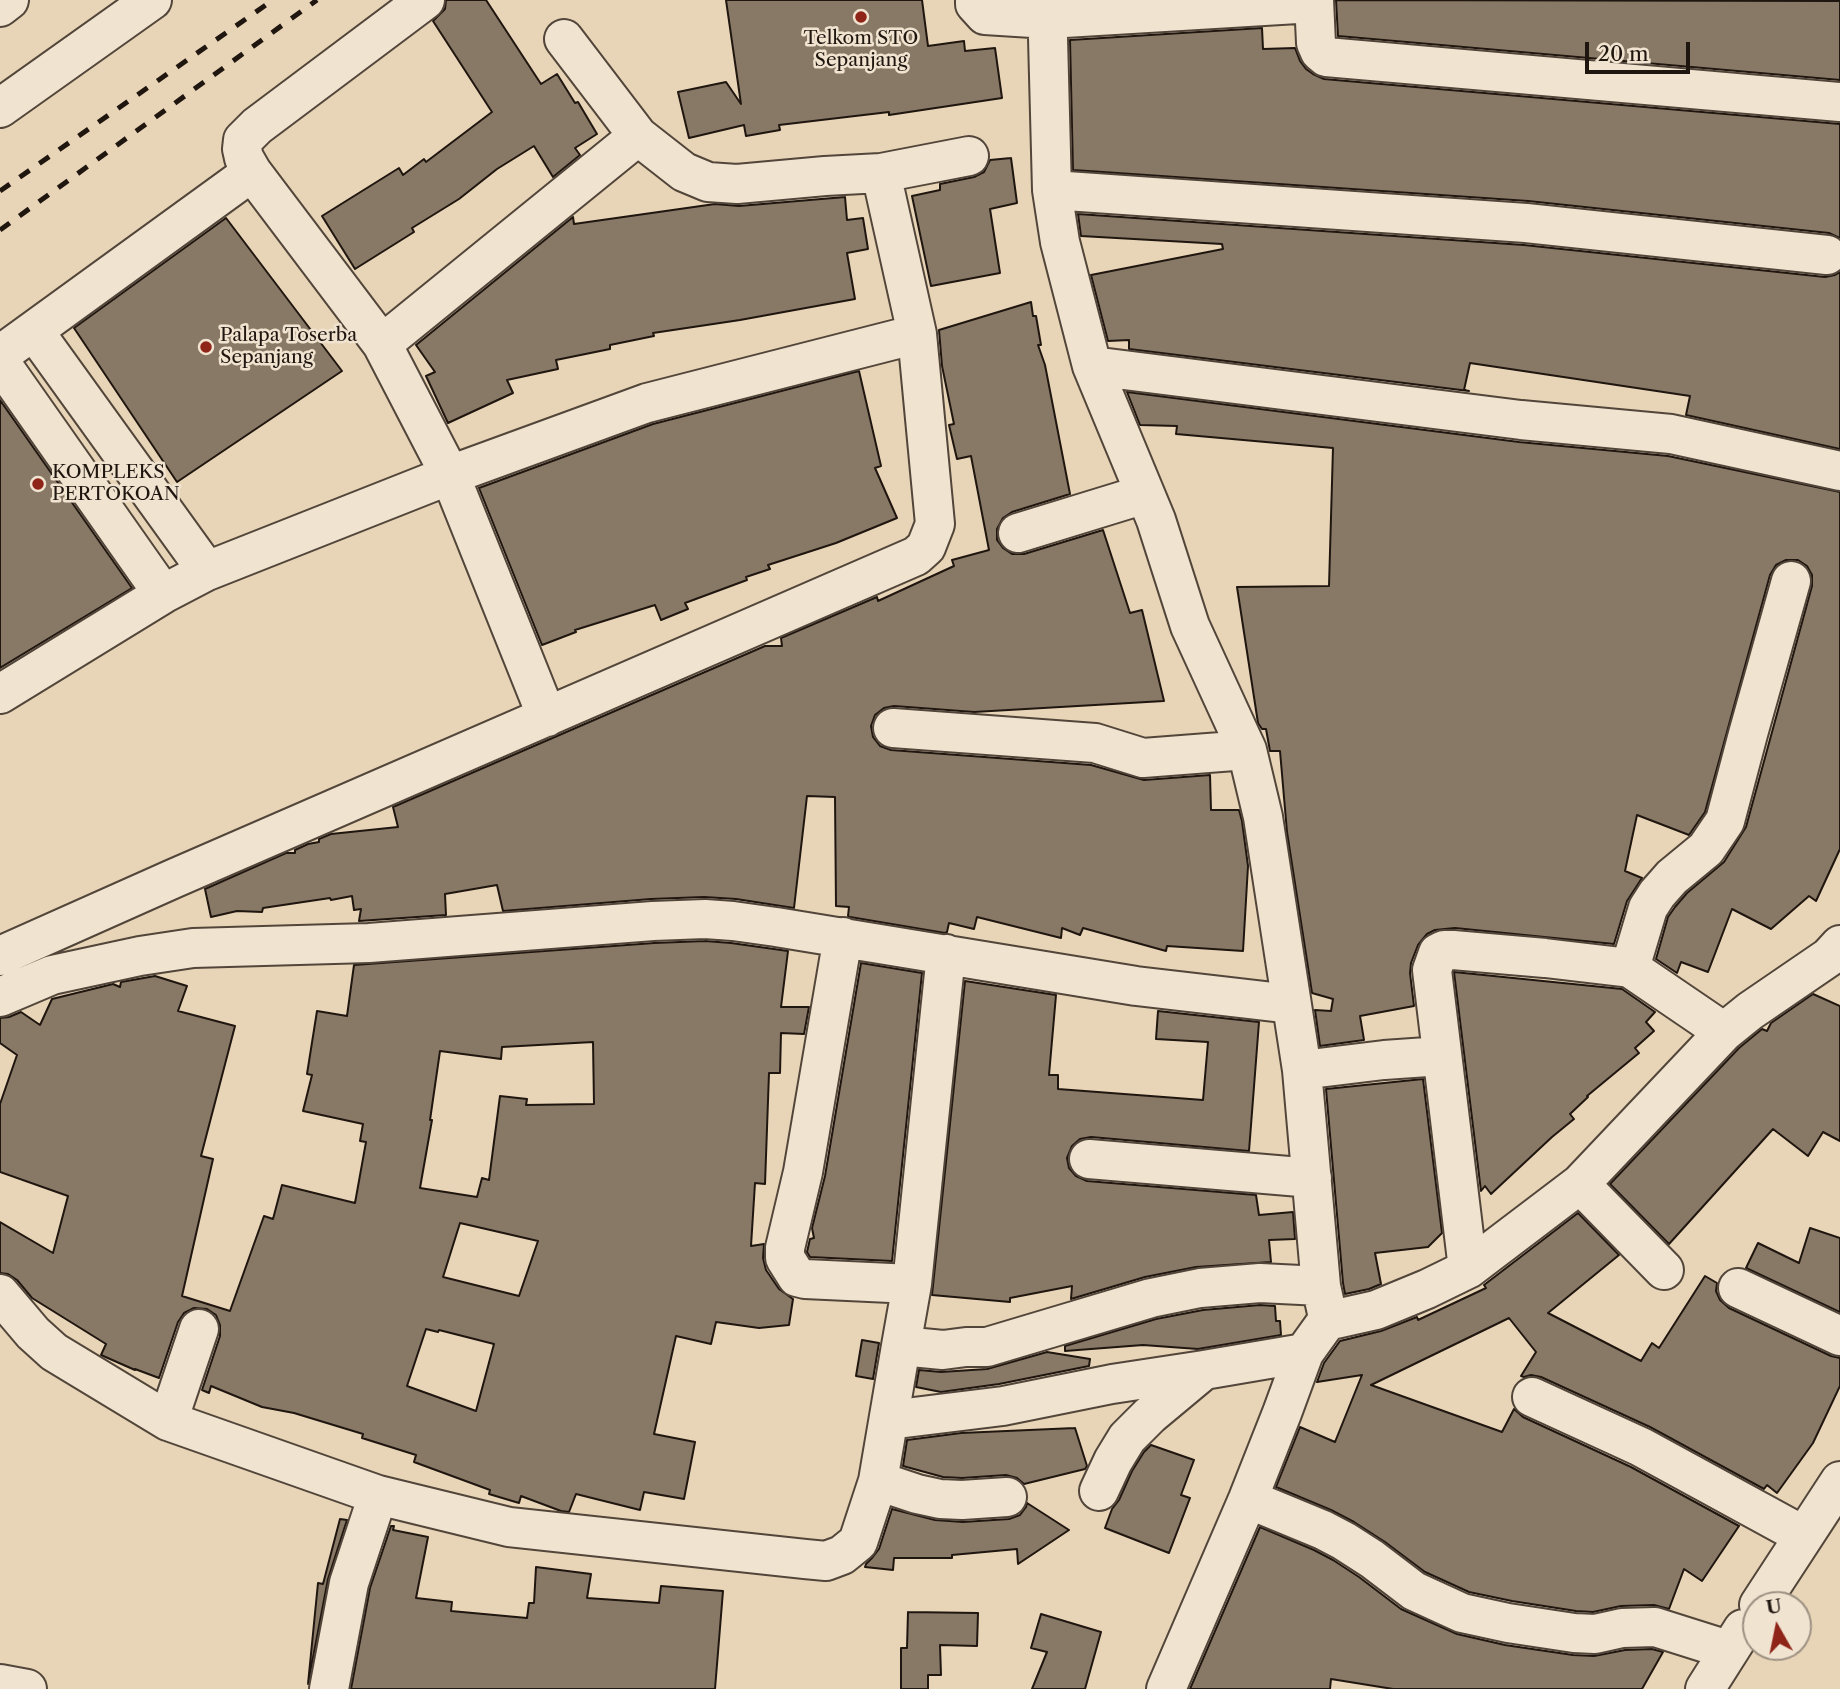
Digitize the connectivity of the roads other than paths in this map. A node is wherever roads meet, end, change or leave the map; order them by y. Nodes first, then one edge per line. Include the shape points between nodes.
1 (9, 0) edge
2 (152, 0) edge
3 (425, 0) edge
4 (975, 0) edge
5 (1314, 1) edge
6 (0, 7) edge
7 (1047, 9) edge
8 (564, 39) dead end
9 (1840, 102) edge
10 (0, 108) edge
11 (638, 136) junction
12 (969, 156) dead end
13 (252, 172) junction
14 (881, 173) junction
15 (1052, 190) junction
16 (1827, 254) dead end
17 (34, 331) junction
18 (917, 334) junction
19 (382, 344) junction
20 (0, 355) edge
21 (0, 362) edge
22 (1092, 366) junction
23 (1840, 471) edge
24 (450, 475) junction
25 (1145, 494) junction
26 (1018, 533) dead end
27 (207, 571) junction
28 (1791, 582) dead end
29 (163, 594) junction
30 (0, 694) edge
31 (547, 717) junction
32 (893, 728) dead end
33 (1247, 750) junction
34 (843, 937) junction
35 (946, 954) junction
36 (1836, 955) edge
37 (0, 956) edge
38 (1630, 968) junction
39 (0, 997) edge
40 (1291, 1004) junction
41 (1724, 1032) junction
42 (1442, 1056) junction
43 (1302, 1070) junction
44 (1088, 1159) dead end
45 (1312, 1178) junction
46 (1580, 1184) junction
47 (1468, 1269) junction
48 (1664, 1270) dead end
49 (912, 1284) junction
50 (1738, 1287) dead end
51 (0, 1294) edge
52 (1324, 1304) junction
53 (199, 1329) dead end
54 (1840, 1336) edge
55 (901, 1346) junction
56 (1300, 1365) junction
57 (1204, 1370) junction
58 (1531, 1397) dead end
59 (889, 1420) junction
60 (168, 1422) junction
61 (878, 1481) junction
62 (1840, 1481) edge
63 (1099, 1490) dead end
64 (1007, 1497) dead end
65 (1248, 1499) junction
66 (373, 1511) junction
67 (1804, 1536) junction
68 (1768, 1591) edge
69 (1742, 1630) edge
70 (1728, 1650) junction
71 (0, 1684) edge
72 (27, 1689) edge
73 (329, 1689) edge
74 (1166, 1689) edge
75 (1704, 1689) edge

1 - 6 street
2 - 10 street
3 - 13 street via 250,132 242,149
4 - 7 street via 985,15
5 - 7 street
5 - 9 street via 1317,43 1326,57
7 - 15 street
8 - 11 street
11 - 14 street via 684,172 708,182 737,184
11 - 19 street
12 - 14 street
13 - 17 street
13 - 19 street
14 - 18 street
15 - 16 street via 1526,223
15 - 22 street via 1060,242
17 - 20 street
17 - 27 street
18 - 24 street via 647,403
18 - 31 street via 934,524 926,547 916,556
19 - 24 street
21 - 29 street
22 - 23 street via 1521,420 1671,434
22 - 25 street
24 - 27 street
24 - 31 street
25 - 26 street
25 - 33 street via 1190,626
27 - 29 street
28 - 38 street via 1725,821 1706,849 1657,894 1648,908
29 - 30 street
31 - 37 street
32 - 33 street via 1095,743 1143,758
33 - 40 street via 1264,817
34 - 35 street
34 - 39 street via 705,919 369,943 193,947 52,975
34 - 49 street via 785,1258 797,1277 804,1279
35 - 40 street via 1136,986
35 - 49 street
36 - 41 street
38 - 41 street
38 - 42 street via 1444,950 1438,953 1432,970
40 - 43 street
41 - 46 street
42 - 43 street
42 - 47 street
43 - 45 street
44 - 45 street
45 - 52 street
46 - 47 street
46 - 48 street
47 - 52 street via 1376,1310
49 - 55 street
50 - 54 street
51 - 60 street via 54,1352
52 - 55 street via 1260,1283 1200,1288 987,1346 943,1350
52 - 56 street
53 - 60 street
55 - 59 street
56 - 57 street
56 - 65 street
57 - 59 street via 1003,1406
57 - 63 street via 1127,1438
58 - 67 street via 1641,1447
59 - 61 street
60 - 66 street
61 - 64 street via 940,1499
61 - 66 street via 858,1542 826,1561
62 - 67 street
65 - 70 street via 1344,1541 1414,1591 1462,1613 1574,1633 1655,1627
65 - 74 street
66 - 73 street via 349,1583
67 - 68 street
69 - 70 street
70 - 75 street
71 - 72 street

